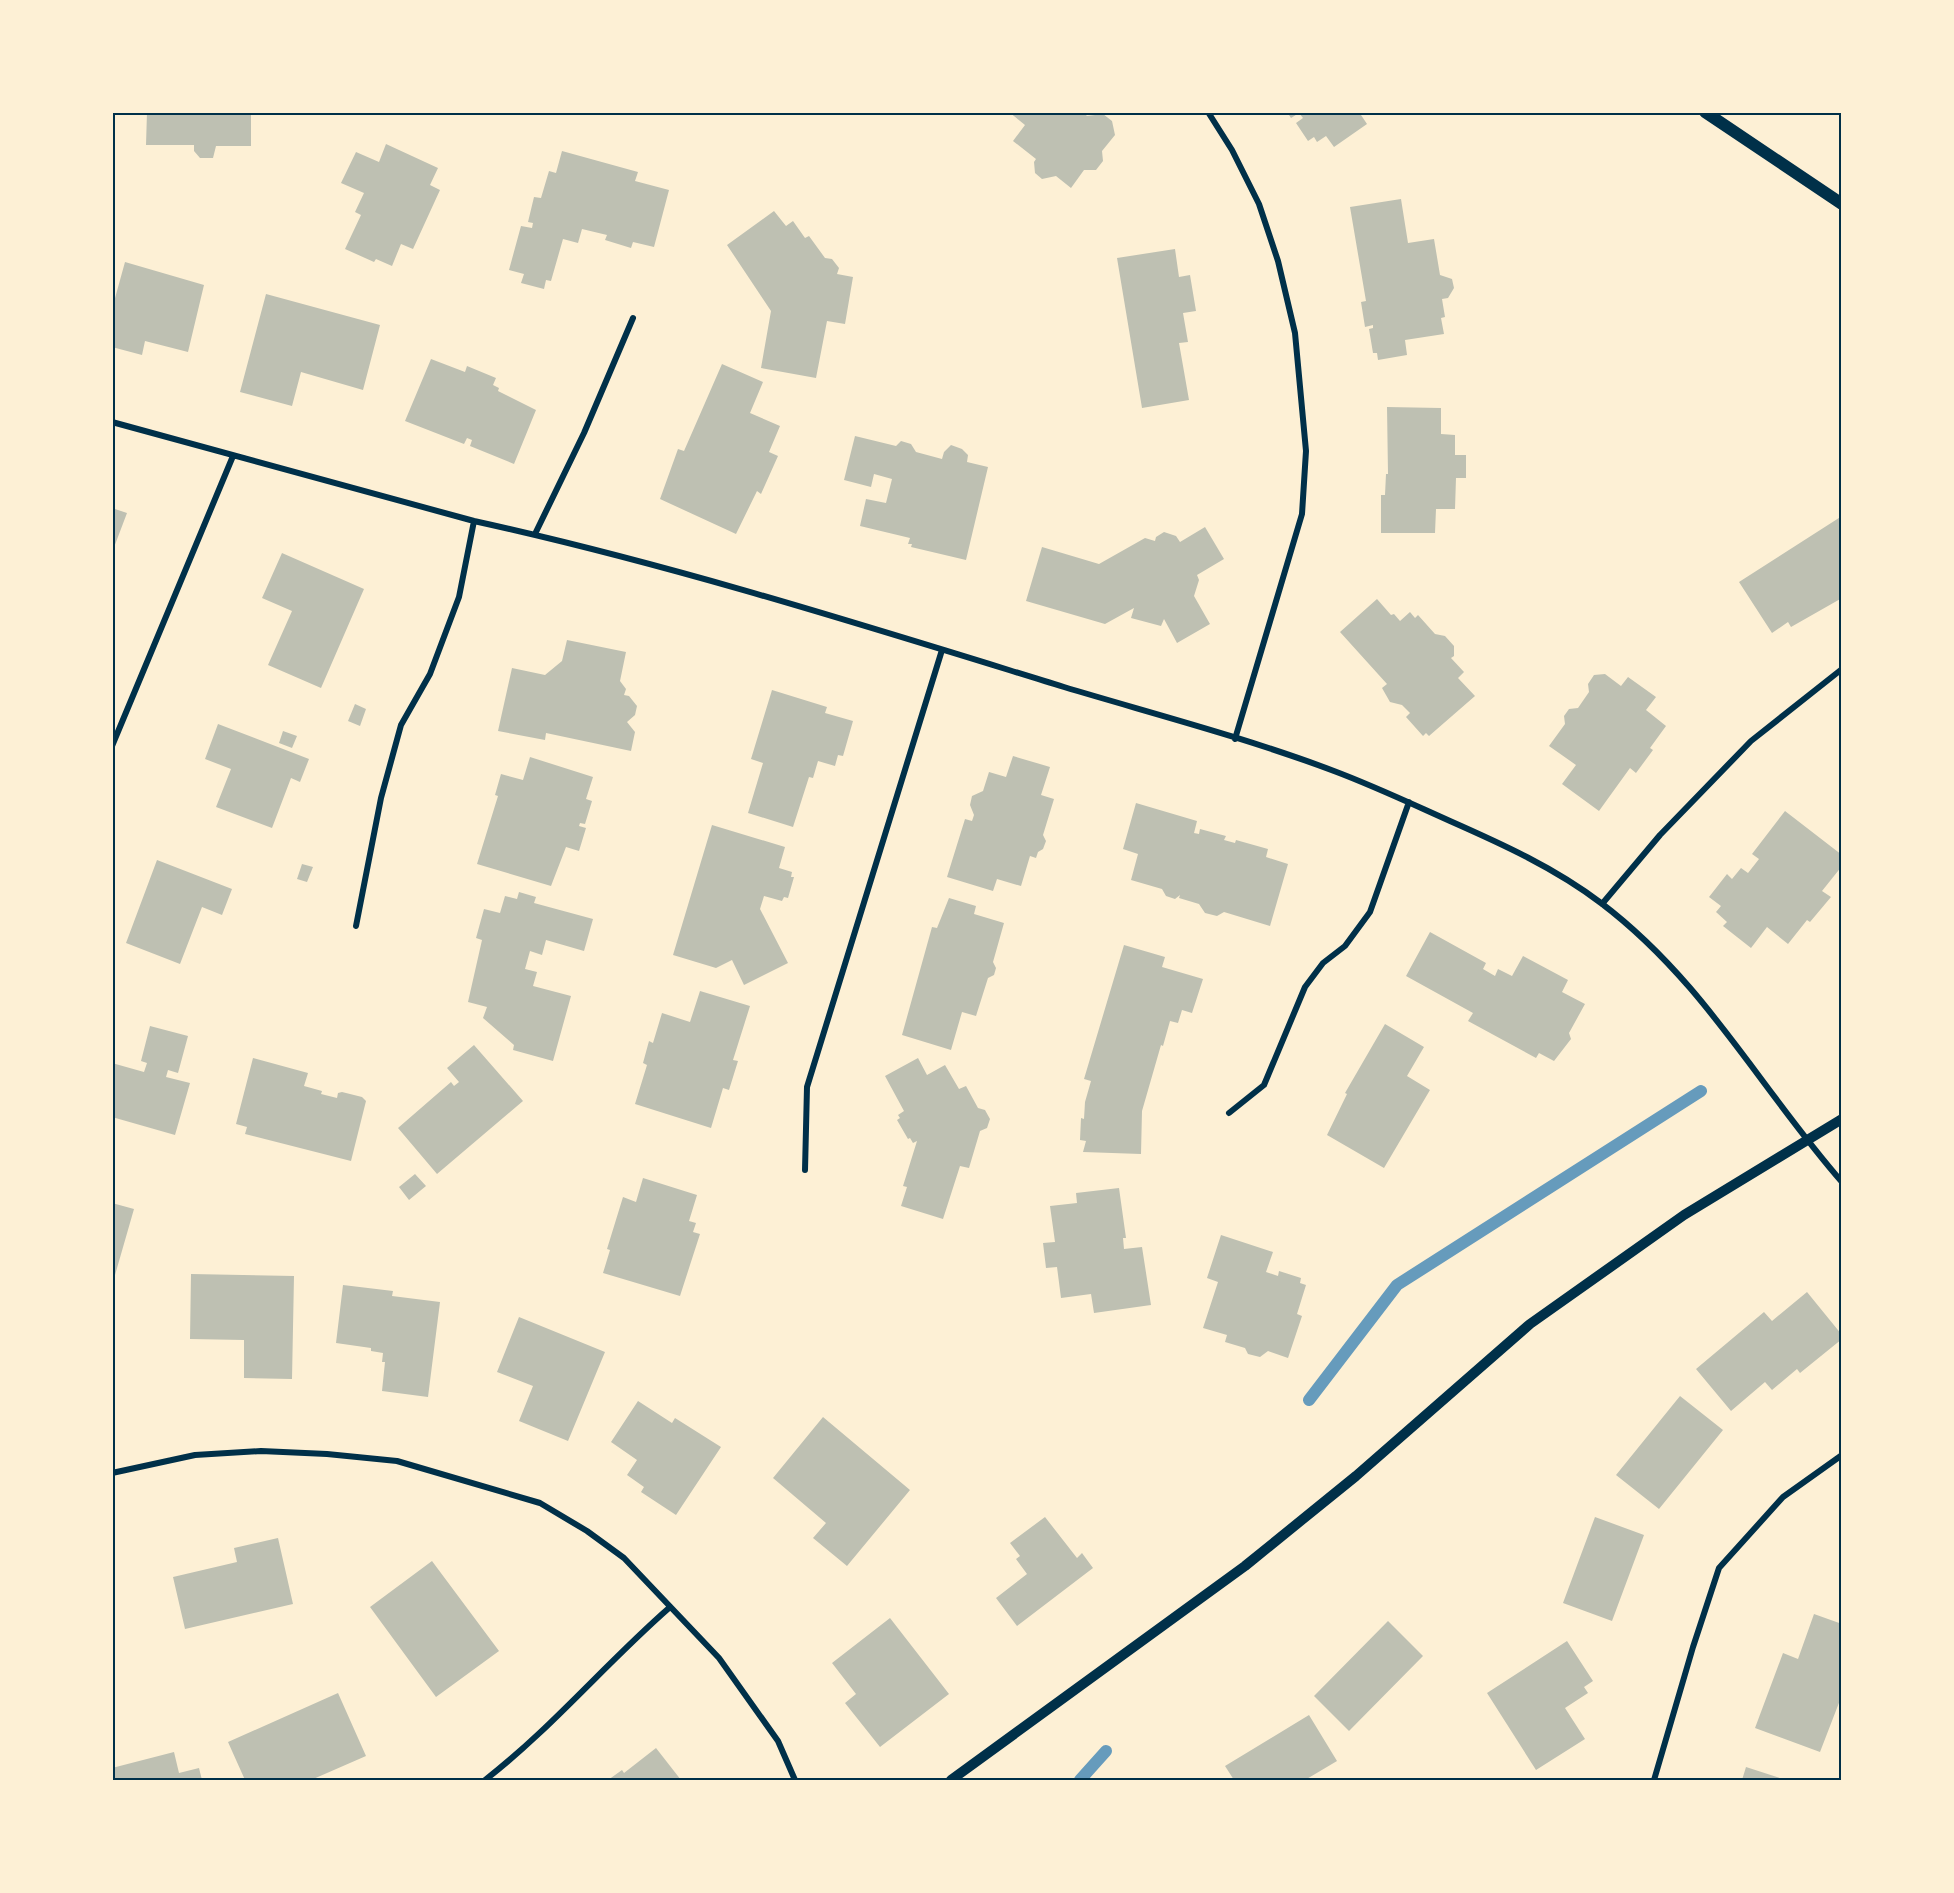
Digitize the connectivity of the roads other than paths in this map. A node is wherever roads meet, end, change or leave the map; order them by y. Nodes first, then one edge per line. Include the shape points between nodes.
1 (1208, 112) edge
2 (1705, 112) edge
3 (1842, 204) edge
4 (633, 318) dead end
5 (112, 423) edge
6 (233, 456) junction
7 (474, 521) junction
8 (535, 534) junction
9 (942, 650) junction
10 (1842, 669) edge
11 (1235, 739) junction
12 (112, 746) edge
13 (1408, 802) junction
14 (1602, 904) junction
15 (356, 926) dead end
16 (1229, 1113) dead end
17 (1842, 1119) edge
18 (1805, 1140) junction
19 (805, 1170) dead end
20 (1842, 1182) edge
21 (1842, 1455) edge
22 (112, 1473) edge
23 (669, 1608) junction
24 (484, 1780) edge
25 (795, 1780) edge
26 (951, 1780) edge
27 (1654, 1780) edge

1 - 11 street via 1259,204 1278,261 1295,333 1306,451 1302,514
2 - 3 main road
4 - 8 street
5 - 6 street
6 - 7 street
6 - 12 street
7 - 8 street
7 - 15 street via 459,597 430,674 401,724 381,798
8 - 9 street via 750,592
9 - 11 street
9 - 19 street via 807,1087
10 - 14 street via 1751,741 1660,835
11 - 13 street via 1333,770
13 - 14 street via 1508,847
13 - 16 street via 1370,912 1345,946 1323,963 1305,987 1264,1085
14 - 18 street via 1669,962 1696,992 1737,1042
17 - 18 street
18 - 20 street
18 - 26 street via 1684,1215 1530,1324 1356,1476 1245,1566
21 - 27 street via 1783,1497 1719,1568
22 - 23 street via 195,1455 261,1451 397,1461 540,1503 624,1558
23 - 24 street via 518,1755
23 - 25 street via 719,1658 777,1741

